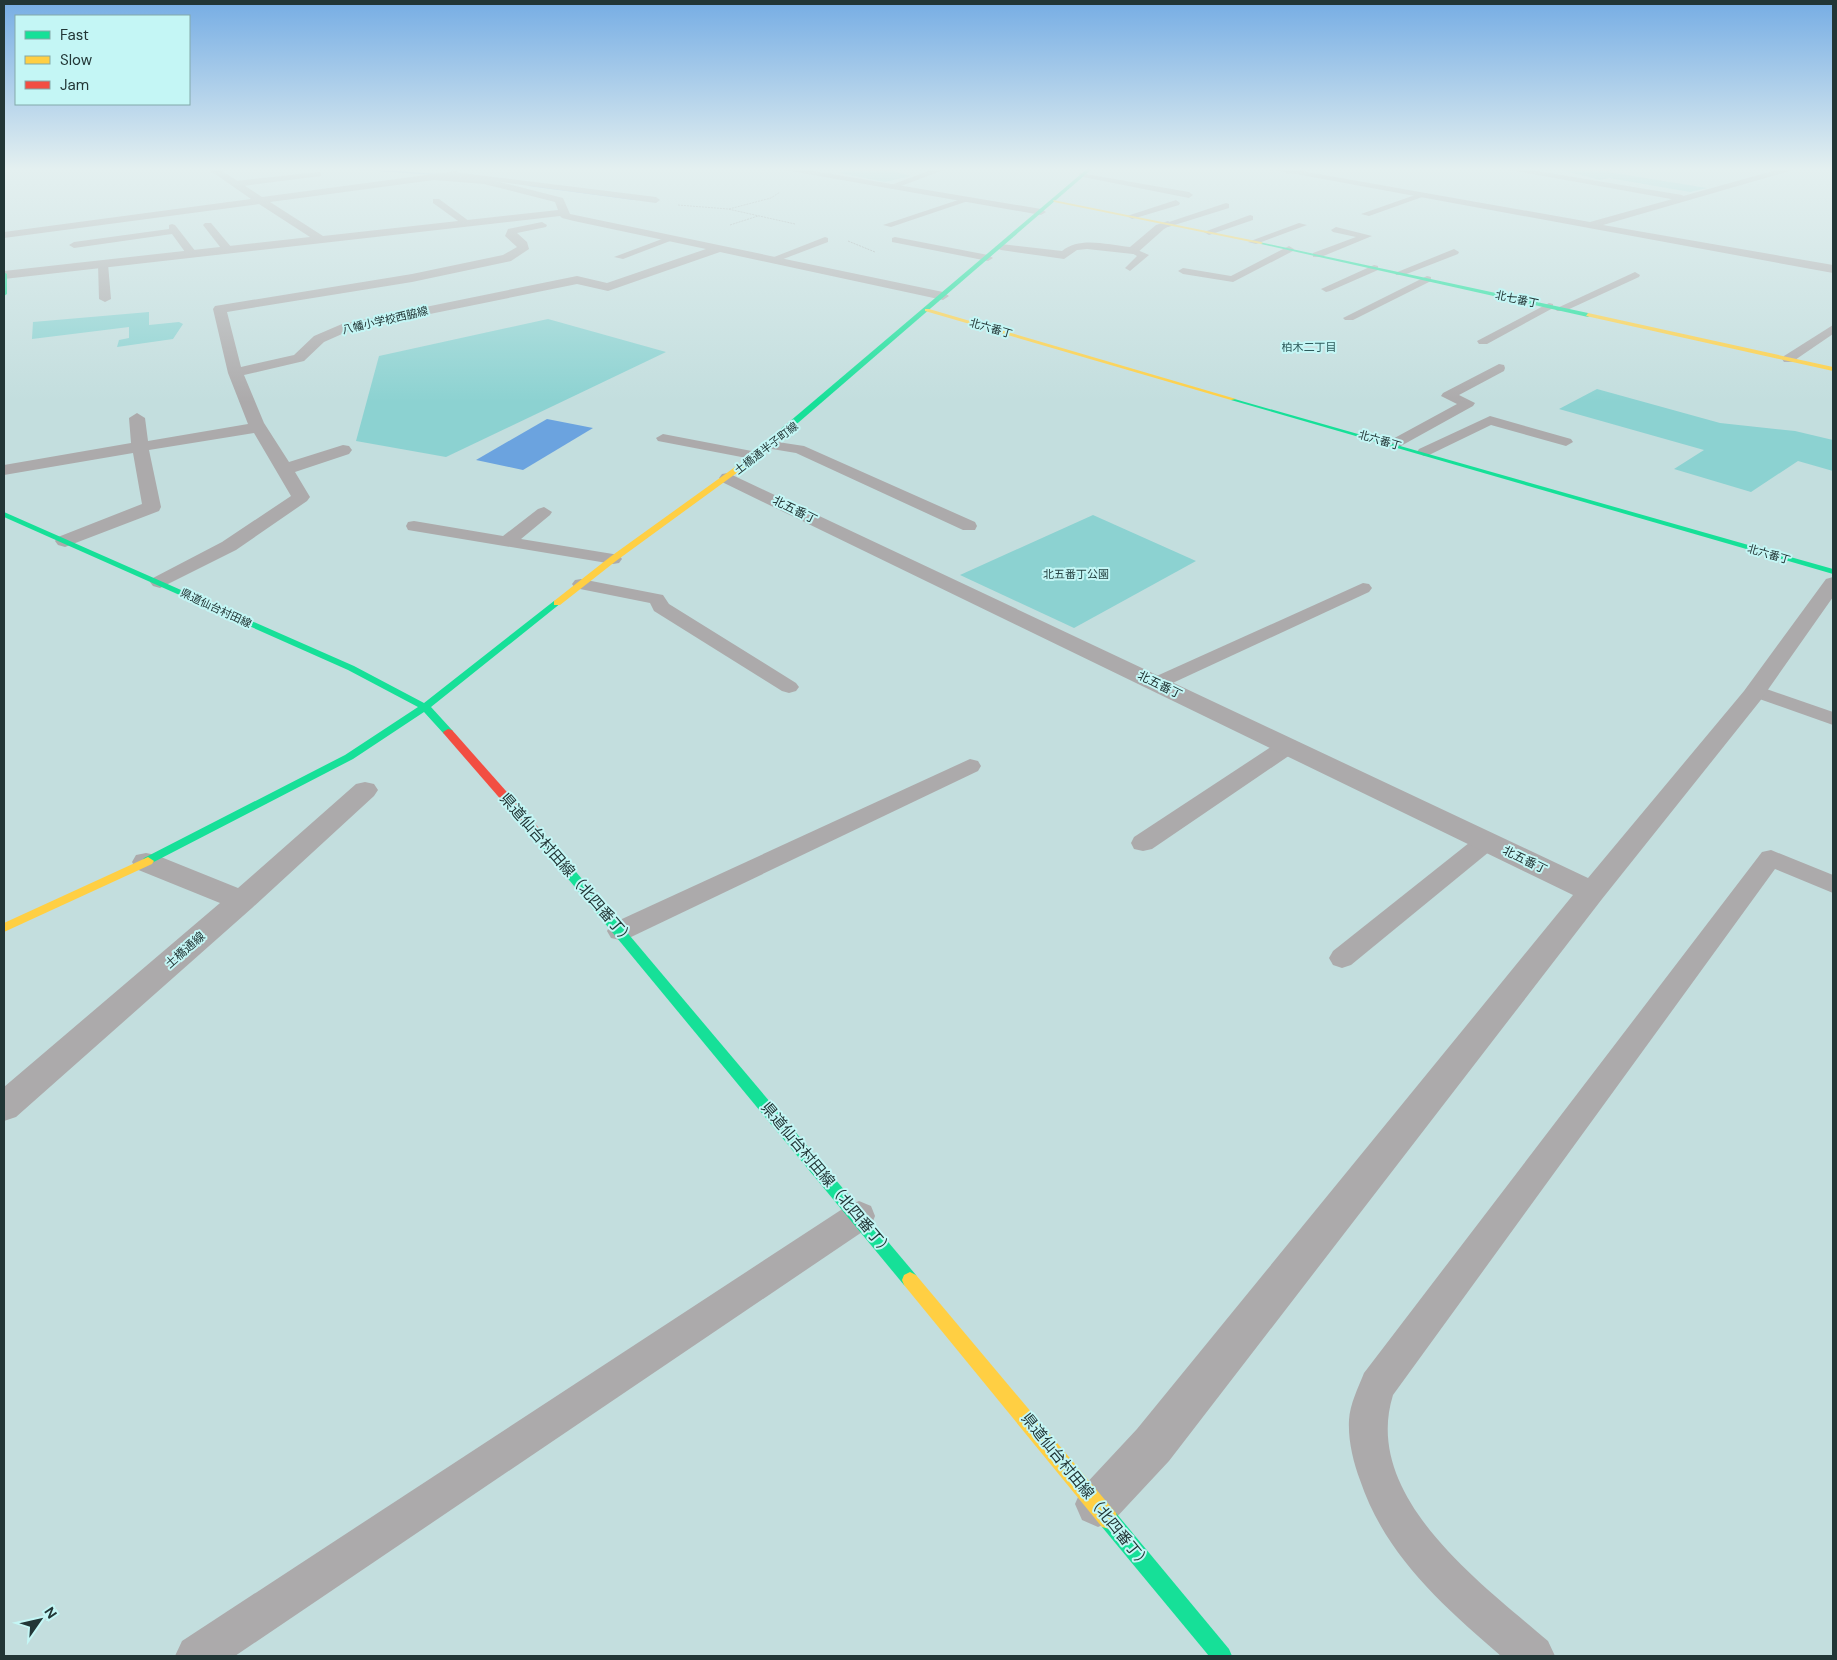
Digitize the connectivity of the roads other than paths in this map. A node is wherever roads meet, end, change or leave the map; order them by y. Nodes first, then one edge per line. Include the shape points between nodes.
1 (117, 246) edge
2 (187, 246) edge
3 (225, 246) edge
4 (261, 246) edge
5 (523, 246) edge
6 (649, 246) edge
7 (714, 246) edge
8 (808, 246) edge
9 (921, 246) edge
10 (1081, 246) edge
11 (1091, 246) edge
12 (1138, 246) edge
13 (1273, 246) edge
14 (1341, 246) edge
15 (1706, 246) edge
16 (1001, 247) joint
17 (721, 248) junction
18 (107, 249) dead end
19 (228, 250) junction
20 (1289, 250) junction
21 (1133, 251) junction
22 (1454, 252) dead end
23 (192, 254) junction
24 (1317, 256) junction
25 (619, 257) dead end
26 (988, 258) junction
27 (774, 259) junction
28 (103, 264) junction
29 (1130, 268) dead end
30 (1374, 268) junction
31 (1833, 269) edge
32 (1183, 272) dead end
33 (1400, 273) junction
34 (4, 275) edge
35 (1635, 275) dead end
36 (1426, 279) junction
37 (4, 280) edge
38 (1326, 289) dead end
39 (4, 294) edge
40 (943, 296) junction
41 (105, 299) dead end
42 (1555, 308) junction
43 (927, 310) junction
44 (1349, 318) dead end
45 (1833, 329) edge
46 (1483, 341) dead end
47 (1788, 359) junction
48 (1499, 368) dead end
49 (1833, 369) edge
50 (236, 373) junction
51 (137, 418) dead end
52 (258, 427) junction
53 (663, 438) dead end
54 (1566, 442) dead end
55 (1394, 444) junction
56 (771, 445) junction
57 (140, 446) junction
58 (343, 450) dead end
59 (1424, 452) junction
60 (757, 456) junction
61 (4, 470) edge
62 (283, 470) junction
63 (728, 478) junction
64 (544, 512) dead end
65 (6, 517) edge
66 (414, 526) dead end
67 (969, 526) dead end
68 (64, 541) junction
69 (507, 541) junction
70 (612, 560) junction
71 (1833, 572) edge
72 (160, 582) junction
73 (1833, 583) edge
74 (581, 584) junction
75 (1363, 588) dead end
76 (1157, 683) junction
77 (789, 687) dead end
78 (1755, 691) junction
79 (426, 707) junction
80 (1833, 719) edge
81 (1288, 746) junction
82 (970, 766) dead end
83 (365, 790) dead end
84 (1487, 842) junction
85 (1143, 843) dead end
86 (146, 862) junction
87 (1830, 877) edge
88 (1592, 892) junction
89 (242, 901) junction
90 (4, 928) edge
91 (620, 931) junction
92 (1342, 958) dead end
93 (4, 1107) edge
94 (859, 1216) junction
95 (1098, 1504) junction
96 (197, 1656) edge
97 (1222, 1656) edge
98 (1533, 1656) edge

1 - 18 lane
2 - 23 lane
3 - 19 lane
4 - 19 street
5 - 50 street via 507,258 412,278 220,309
6 - 25 lane
7 - 17 street
8 - 27 lane
9 - 26 lane
10 - 16 street via 1074,247 1064,255
11 - 21 street
12 - 21 street
13 - 20 street, 北七番丁
14 - 24 lane
15 - 31 street
16 - 26 street, 土橋通半子町線
17 - 27 street
17 - 50 street, 八幡小学校西脇線 via 608,287 577,280 347,327 319,339 299,358
19 - 23 street
20 - 24 street, 北七番丁
20 - 32 lane via 1233,279
21 - 29 lane via 1144,255
22 - 33 lane
23 - 28 street
24 - 30 street, 北七番丁
26 - 40 street, 土橋通半子町線
27 - 40 street
28 - 34 street
28 - 41 lane
30 - 33 street, 北七番丁
30 - 38 lane
33 - 36 street, 北七番丁
34 - 37 street
35 - 42 lane
36 - 42 street, 北七番丁
36 - 44 lane
37 - 39 street
40 - 43 street, 土橋通半子町線
42 - 46 lane
42 - 47 street, 北七番丁
43 - 55 street, 北六番丁
43 - 56 street, 土橋通半子町線
45 - 47 lane
47 - 49 street, 北七番丁
48 - 55 lane via 1448,396 1468,403
50 - 52 street
51 - 57 street
52 - 57 street
52 - 62 street
53 - 60 lane
54 - 59 lane via 1490,420
55 - 59 street, 北六番丁
56 - 60 street, 土橋通半子町線
56 - 67 lane via 799,449
57 - 61 street
57 - 68 street via 152,507
58 - 62 street
59 - 71 street, 北六番丁
60 - 63 street, 土橋通半子町線
62 - 72 street via 301,497 229,546
63 - 70 street, 土橋通半子町線
63 - 76 street, 北五番丁
64 - 69 lane
65 - 68 street, 県道仙台村田線
66 - 69 lane
68 - 72 street, 県道仙台村田線
69 - 70 lane
70 - 74 street, 土橋通半子町線
72 - 79 street, 県道仙台村田線 via 351,668
73 - 78 street
74 - 77 lane via 657,599 661,607
74 - 79 street, 土橋通半子町線
75 - 76 lane
76 - 81 street, 北五番丁
78 - 80 lane
78 - 88 street
79 - 86 street, 土橋通半子町線 via 349,757
79 - 91 street, 県道仙台村田線（北四番丁）
81 - 84 street, 北五番丁
81 - 85 lane
82 - 91 lane
83 - 89 street, 土橋通線
84 - 88 street, 北五番丁
84 - 92 lane
86 - 89 street
86 - 90 street, 土橋通半子町線
87 - 98 lane via 1771,858 1377,1386 1368,1422 1374,1466 1394,1514 1441,1574
88 - 95 street via 1153,1445
89 - 93 street, 土橋通線
91 - 94 street, 県道仙台村田線（北四番丁）
94 - 95 street, 県道仙台村田線（北四番丁）
94 - 96 lane
95 - 97 street, 県道仙台村田線（北四番丁）

